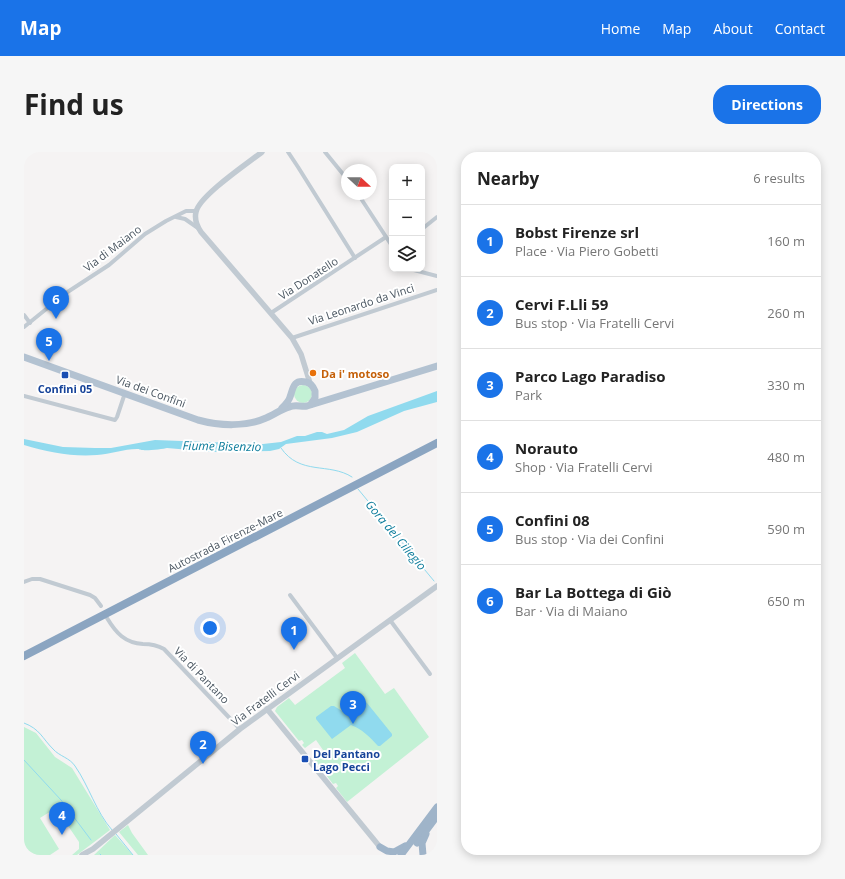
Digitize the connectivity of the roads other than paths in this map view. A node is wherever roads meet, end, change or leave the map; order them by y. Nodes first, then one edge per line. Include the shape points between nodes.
1 (262, 152) edge
2 (288, 152) edge
3 (325, 152) edge
4 (341, 172) edge
5 (362, 200) edge
6 (196, 211) junction
7 (176, 217) junction
8 (437, 217) edge
9 (195, 218) junction
10 (185, 219) junction
11 (425, 227) edge
12 (200, 230) junction
13 (386, 237) junction
14 (389, 242) edge
15 (355, 258) junction
16 (422, 272) edge
17 (437, 276) edge
18 (437, 290) edge
19 (271, 313) junction
20 (24, 315) edge
21 (30, 323) junction
22 (24, 327) edge
23 (292, 338) junction
24 (24, 358) edge
25 (437, 366) edge
26 (305, 368) junction
27 (298, 382) junction
28 (310, 384) junction
29 (316, 392) junction
30 (125, 393) junction
31 (24, 396) edge
32 (291, 397) junction
33 (330, 399) junction
34 (310, 404) junction
35 (297, 405) junction
36 (273, 415) junction
37 (437, 438) edge
38 (437, 444) edge
39 (24, 582) edge
40 (437, 586) edge
41 (290, 595) dead end
42 (101, 606) dead end
43 (107, 618) dead end
44 (390, 620) junction
45 (24, 650) edge
46 (24, 656) edge
47 (337, 658) junction
48 (430, 674) dead end
49 (267, 709) junction
50 (240, 729) junction
51 (437, 807) edge
52 (437, 816) edge
53 (428, 827) junction
54 (412, 841) junction
55 (380, 847) junction
56 (91, 852) edge
57 (82, 855) edge
58 (385, 855) edge
59 (401, 855) edge
60 (407, 855) edge
61 (423, 855) edge

1 - 6 street via 205,198
2 - 15 street
3 - 4 street
5 - 13 street
6 - 7 street, Via di Maiano via 187,211
6 - 9 street
6 - 12 street
7 - 10 street
7 - 21 street, Via di Maiano via 145,234 109,265 82,282
8 - 11 street
9 - 10 street
9 - 12 street
10 - 12 street
12 - 19 street
13 - 14 street
13 - 15 street, Via Donatello
15 - 19 street, Via Donatello
16 - 17 street
18 - 23 street, Via Leonardo da Vinci
19 - 23 street
20 - 21 street
21 - 22 street, Via di Maiano
23 - 26 street via 300,350
24 - 30 main road, Via dei Confini
25 - 33 main road, Via dei Confini
26 - 27 street
26 - 28 street
27 - 28 main road
27 - 32 main road, Via dei Confini via 292,389
28 - 29 main road
29 - 33 main road via 321,397
29 - 34 main road
30 - 31 street via 115,420
30 - 36 main road, Via dei Confini via 198,420 218,424 243,424 260,421
32 - 35 main road
32 - 36 main road, Via dei Confini via 286,405
33 - 34 main road, Via dei Confini
34 - 35 main road, Via dei Confini via 304,407
35 - 36 main road, Via dei Confini
37 - 45 highway, Autostrada Firenze-Mare
38 - 46 highway, Autostrada Firenze-Mare
39 - 42 street via 40,580 90,595
40 - 44 street, Via Fratelli Cervi
41 - 47 street
43 - 50 street, Via di Pantano via 122,638 136,643 157,645 164,649
44 - 47 street, Via Fratelli Cervi
44 - 48 street
47 - 49 street, Via Fratelli Cervi
49 - 50 street, Via Fratelli Cervi
49 - 55 street
50 - 56 street, Via Fratelli Cervi
51 - 54 highway
52 - 53 highway
53 - 60 highway
53 - 61 highway via 422,843
54 - 55 highway via 394,852
54 - 59 highway
55 - 58 highway
56 - 57 street, Via Fratelli Cervi

